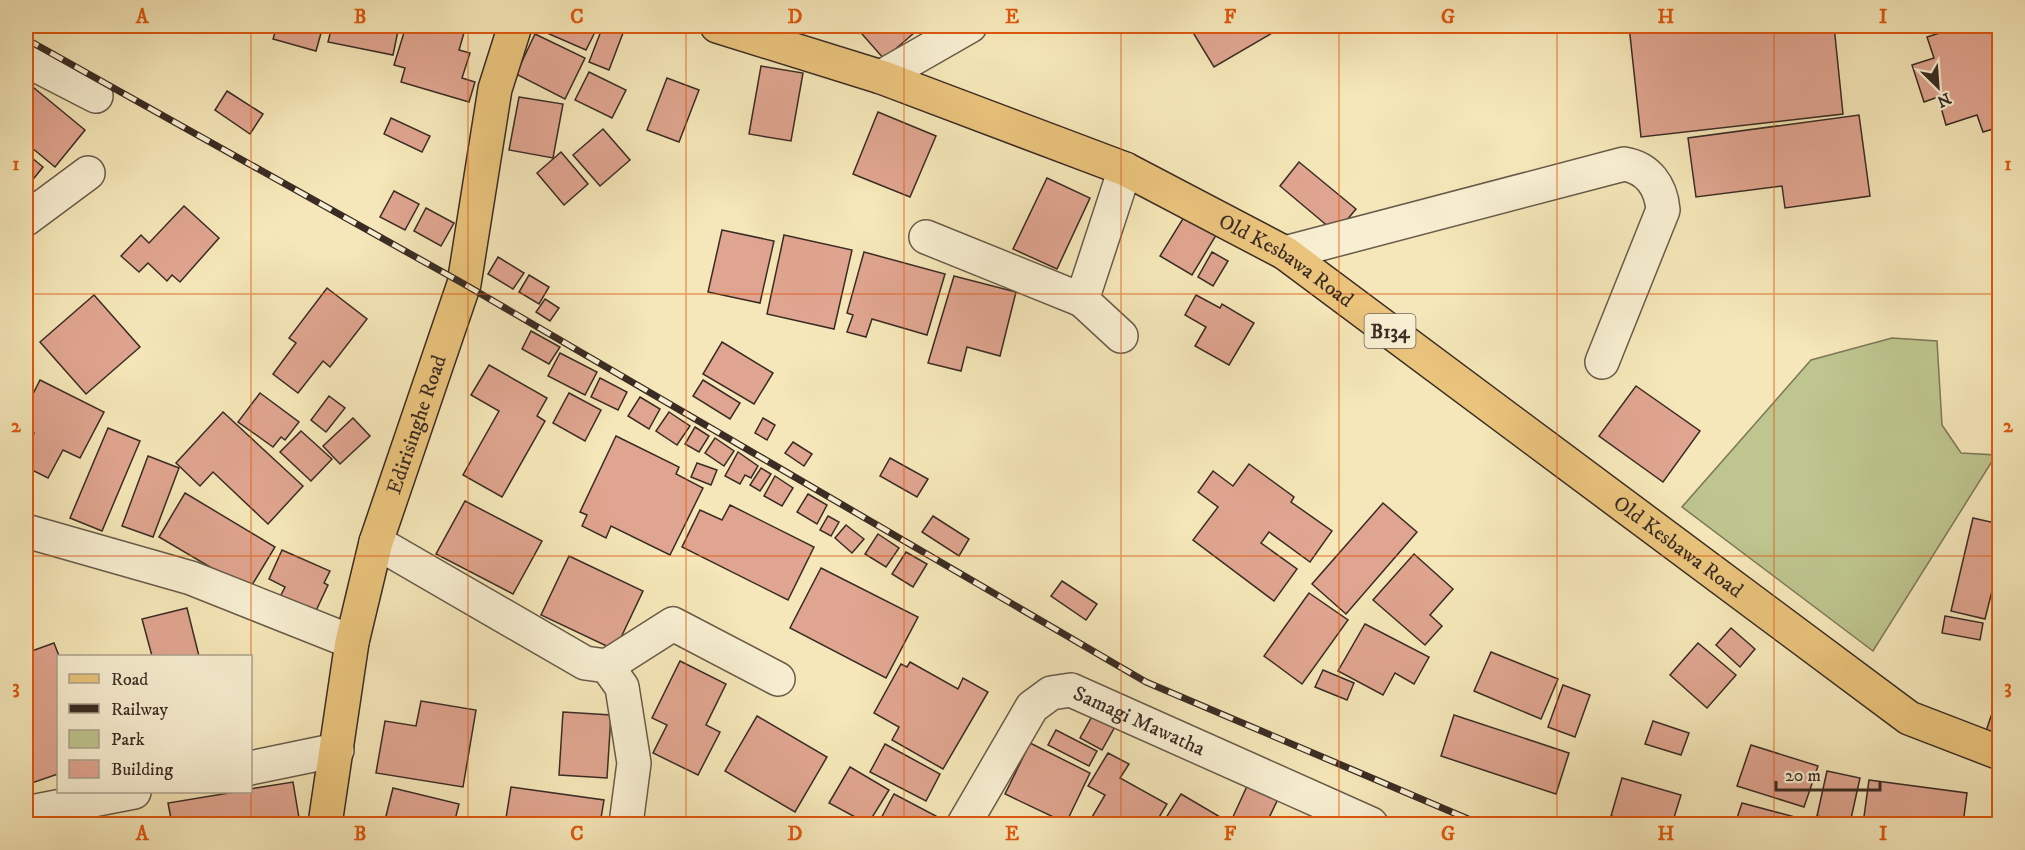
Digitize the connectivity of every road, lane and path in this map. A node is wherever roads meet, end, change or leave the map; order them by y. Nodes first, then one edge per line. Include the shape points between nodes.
1 (515, 26) edge
2 (717, 26) edge
3 (970, 26) edge
4 (26, 60) edge
5 (881, 77) junction
6 (96, 96) dead end
7 (1125, 169) junction
8 (88, 172) dead end
9 (26, 219) edge
10 (926, 237) dead end
11 (1285, 253) junction
12 (1082, 300) junction
13 (1121, 336) dead end
14 (1602, 362) dead end
15 (26, 531) edge
16 (376, 542) junction
17 (352, 642) junction
18 (607, 666) junction
19 (778, 679) dead end
20 (337, 750) junction
21 (2000, 753) edge
22 (252, 768) edge
23 (129, 793) edge
24 (26, 813) edge
25 (325, 825) edge
26 (626, 825) edge
27 (964, 825) edge
28 (1371, 825) edge

1 - 16 main road, Edirisinghe Road via 495,89 464,284
2 - 5 main road, Old Kesbawa Road / B134
3 - 5 street
4 - 6 street
5 - 7 main road, Old Kesbawa Road / B134
7 - 11 main road, Old Kesbawa Road / B134
7 - 12 street
8 - 9 street
10 - 12 street
11 - 14 street via 1624,164 1638,167 1662,193 1663,210
11 - 21 main road, Old Kesbawa Road / B134 via 1909,718
12 - 13 street
15 - 17 street via 191,578
16 - 17 main road, Edirisinghe Road
16 - 18 street via 585,663
17 - 20 main road, Edirisinghe Road
18 - 19 street via 673,624
18 - 26 street via 622,687 634,763
20 - 22 street
20 - 25 main road, Edirisinghe Road
23 - 24 street
27 - 28 street, Samagi Mawatha via 1032,707 1051,693 1071,690

